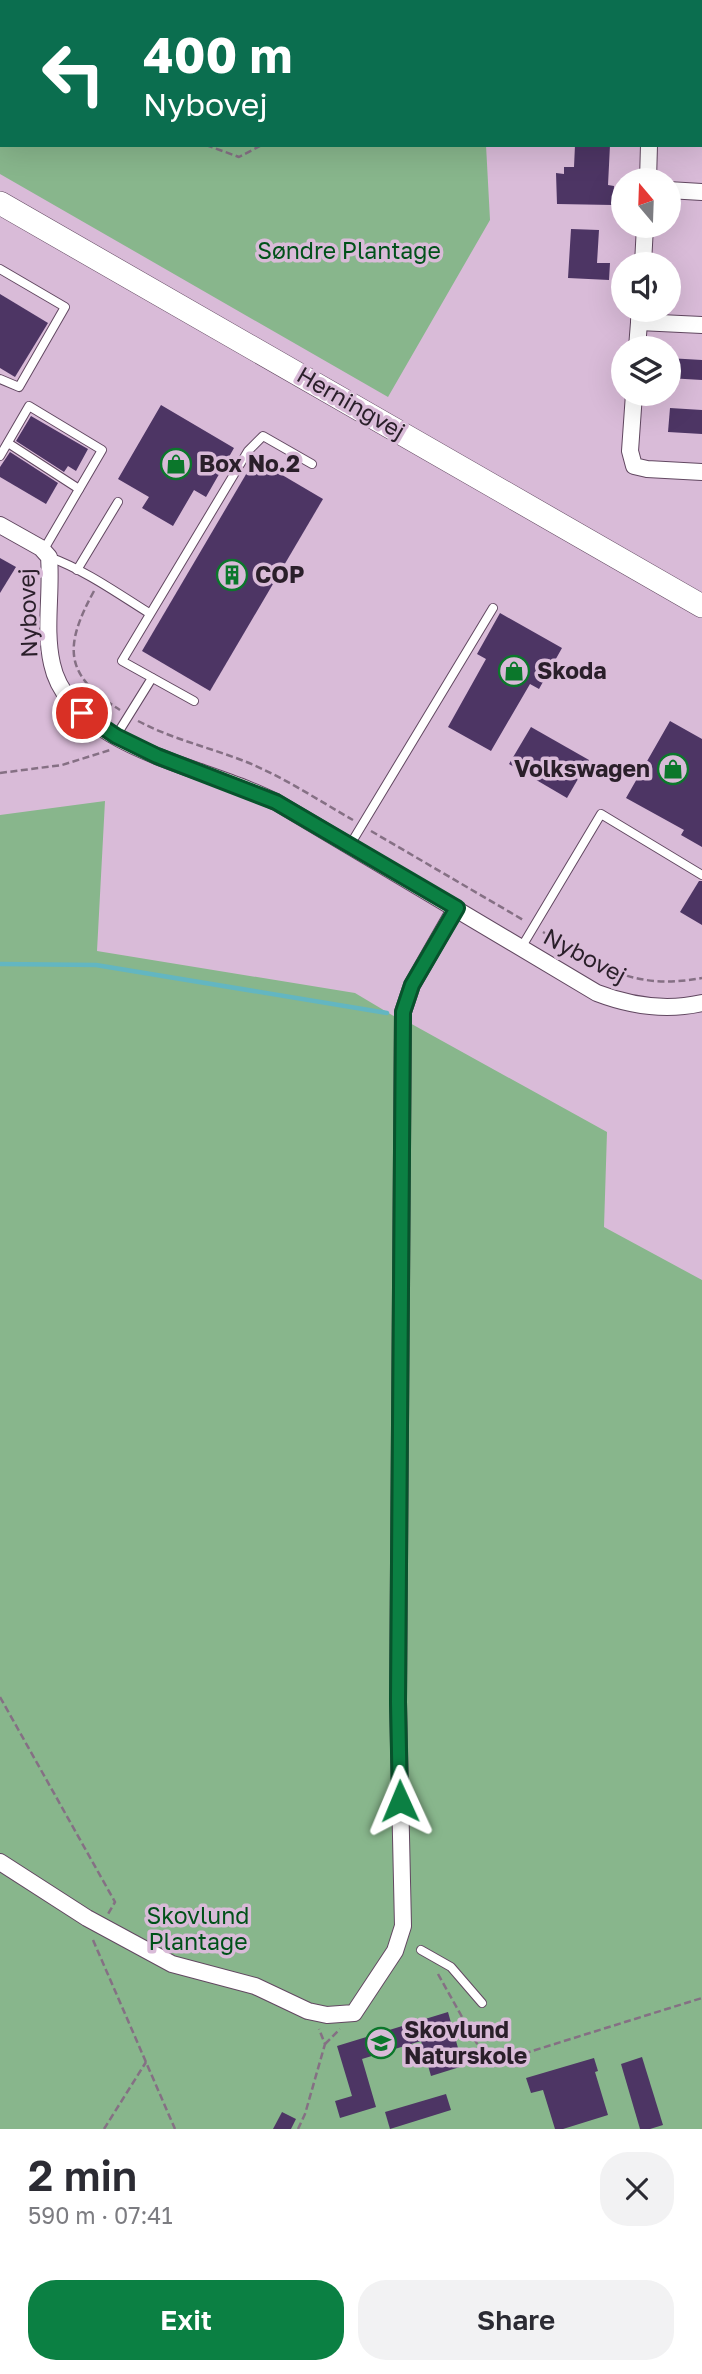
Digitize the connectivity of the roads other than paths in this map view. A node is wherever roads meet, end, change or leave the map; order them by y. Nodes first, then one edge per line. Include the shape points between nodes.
1 (649, 147) edge
2 (648, 168) edge
3 (681, 191) edge
4 (702, 192) edge
5 (0, 203) edge
6 (0, 269) edge
7 (681, 322) edge
8 (702, 325) edge
9 (0, 379) edge
10 (633, 406) edge
11 (8, 443) junction
12 (0, 456) edge
13 (312, 464) dead end
14 (702, 472) edge
15 (79, 489) junction
16 (118, 502) dead end
17 (0, 525) edge
18 (46, 554) junction
19 (77, 570) junction
20 (702, 606) edge
21 (493, 608) dead end
22 (149, 613) junction
23 (152, 678) junction
24 (194, 701) dead end
25 (120, 738) junction
26 (350, 845) junction
27 (702, 875) edge
28 (457, 908) junction
29 (521, 947) junction
30 (702, 1003) edge
31 (0, 1862) edge
32 (421, 1950) road end
33 (482, 2003) dead end

1 - 2 street
3 - 4 street
5 - 20 main road, Herningvej
6 - 9 lane via 65,307 19,387
7 - 8 street
10 - 14 street via 630,451 634,466
11 - 12 lane
11 - 15 lane
11 - 15 lane via 29,407 102,450
13 - 22 lane via 262,436 248,450
15 - 18 lane
16 - 19 lane
17 - 18 street, Nybovej
18 - 19 lane
18 - 25 street, Nybovej via 52,667 69,700
19 - 22 lane
21 - 26 lane
22 - 23 lane via 122,661
23 - 24 lane
23 - 25 lane
25 - 26 street, Nybovej via 276,802
26 - 28 street, Nybovej
27 - 29 lane via 601,814
28 - 29 street, Nybovej
28 - 31 street via 412,985 403,1012 398,1688 403,1926 395,1951 354,2012 313,2012 255,1986 172,1964 82,1915
29 - 30 street, Nybovej via 618,1002 659,1007
32 - 33 lane via 451,1967

